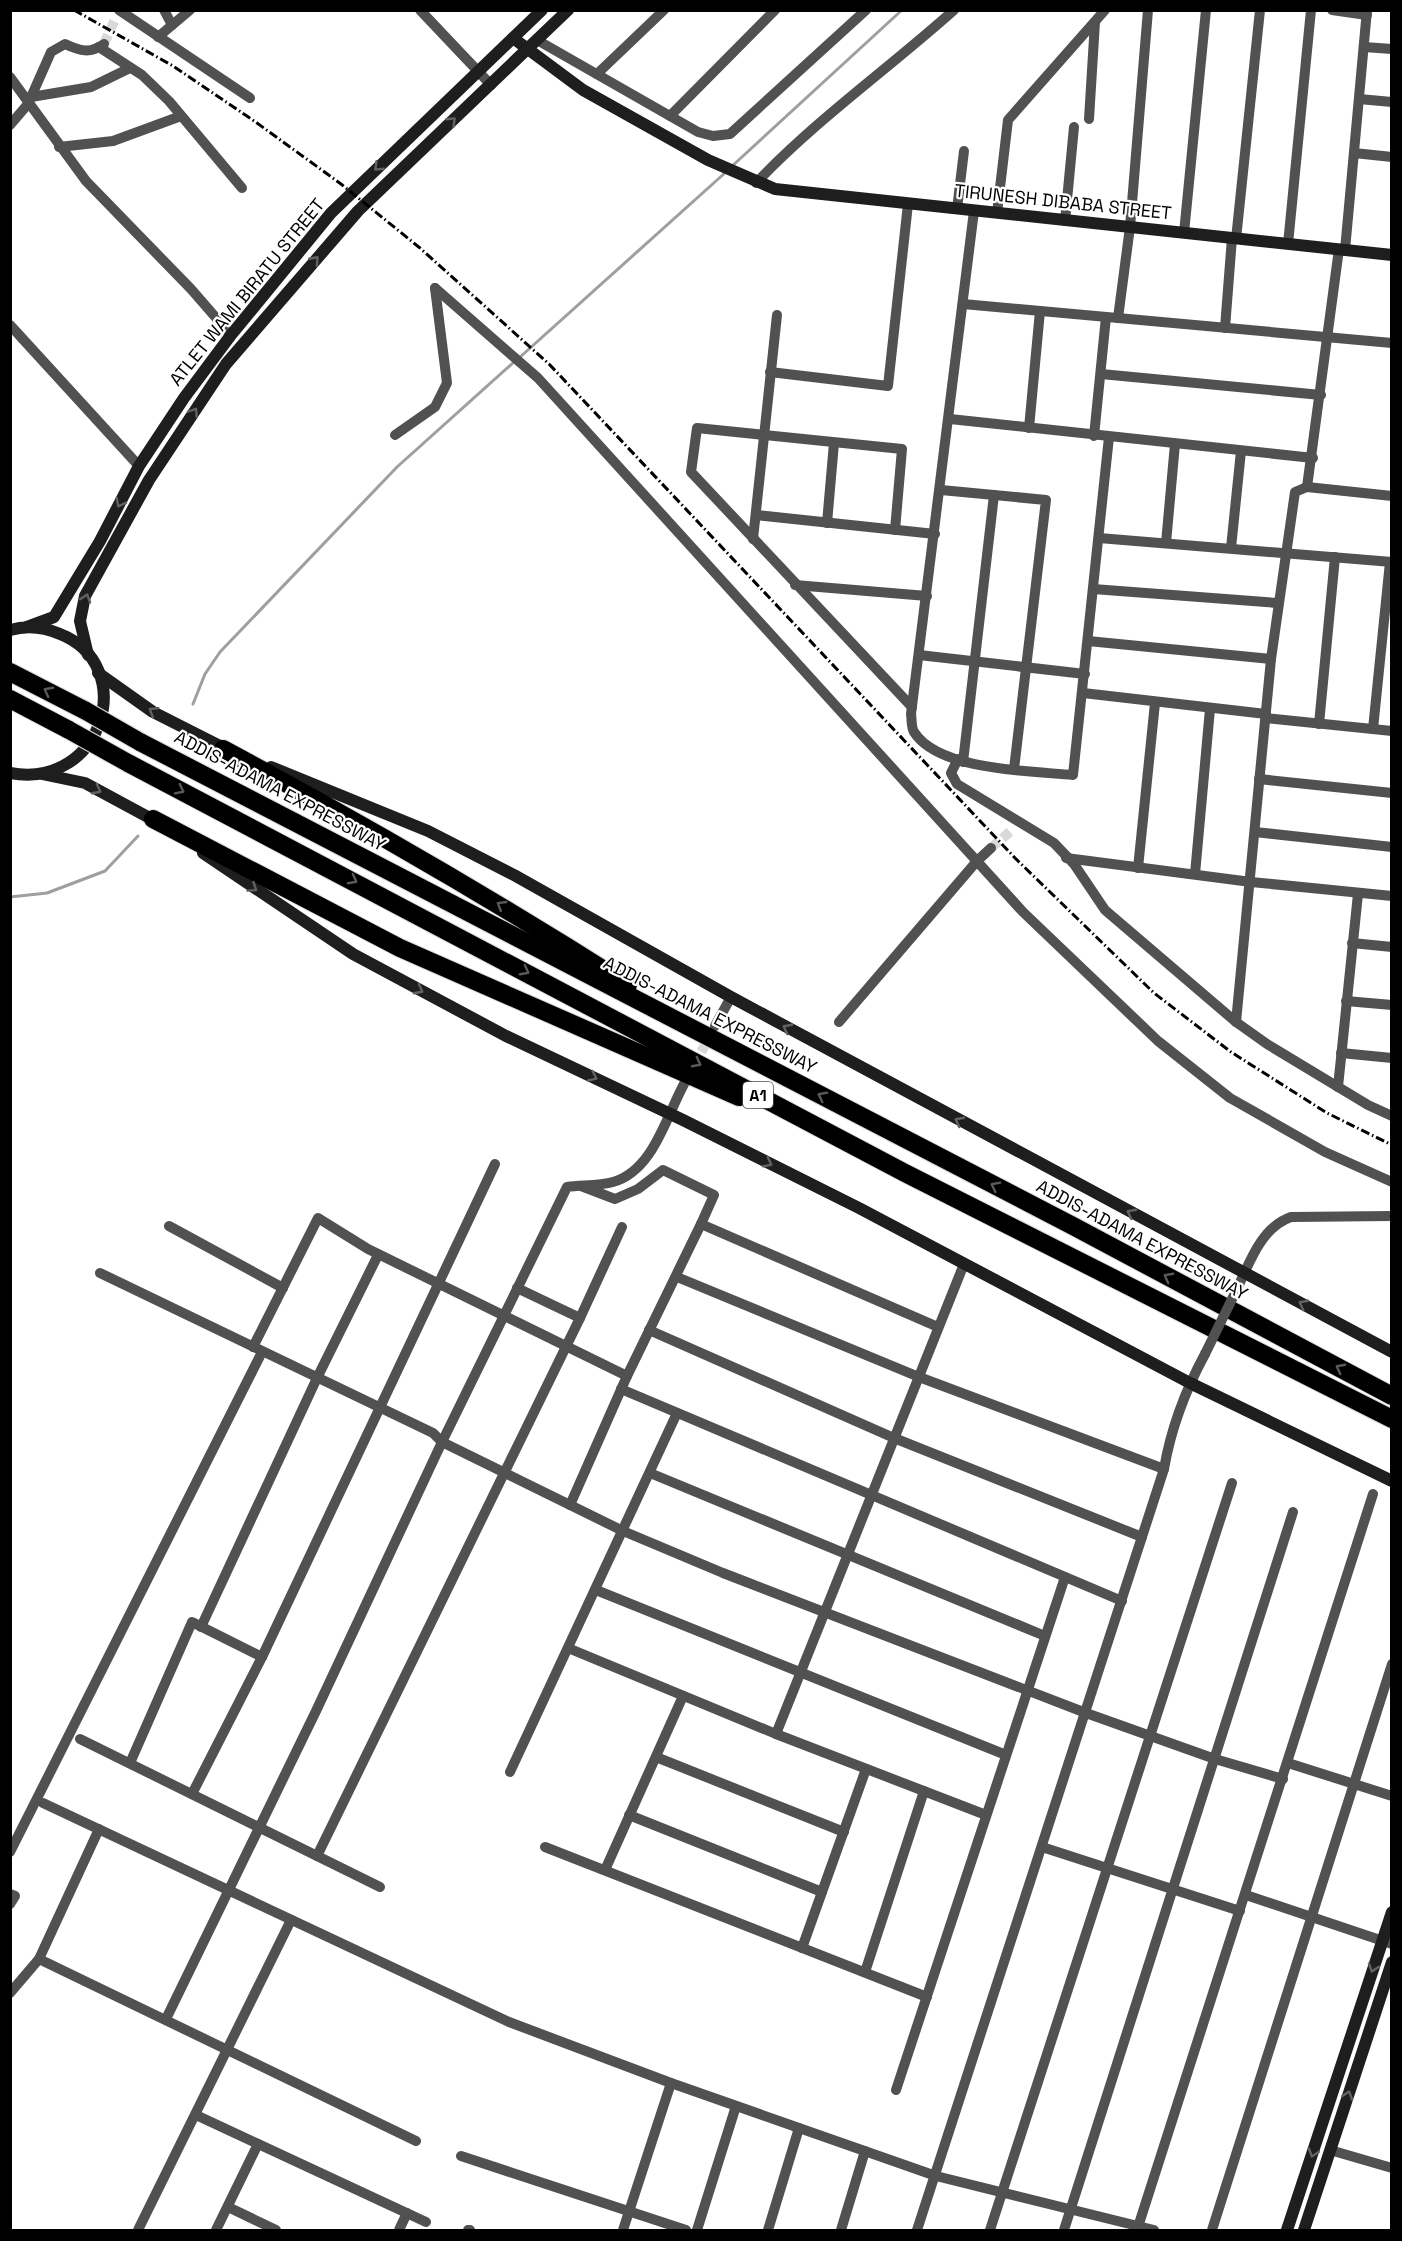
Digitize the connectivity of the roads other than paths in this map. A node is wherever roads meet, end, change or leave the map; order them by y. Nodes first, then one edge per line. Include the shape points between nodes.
1 (165, 10) edge
2 (190, 10) edge
3 (420, 10) edge
4 (542, 10) edge
5 (568, 10) edge
6 (664, 10) edge
7 (775, 10) edge
8 (866, 10) edge
9 (954, 10) edge
10 (1105, 10) edge
11 (1148, 10) edge
12 (1206, 10) edge
13 (1260, 10) edge
14 (1311, 10) edge
15 (1332, 10) edge
16 (117, 13) edge
17 (1367, 13) edge
18 (1095, 22) junction
19 (172, 25) junction
20 (158, 37) junction
21 (513, 38) junction
22 (537, 40) junction
23 (1364, 47) junction
24 (528, 49) junction
25 (1392, 49) edge
26 (130, 68) junction
27 (478, 70) junction
28 (597, 74) junction
29 (10, 77) edge
30 (491, 85) junction
31 (250, 98) dead end
32 (1359, 99) junction
33 (30, 100) junction
34 (1392, 102) edge
35 (182, 116) junction
36 (670, 116) junction
37 (1089, 119) dead end
38 (10, 124) edge
39 (1074, 127) dead end
40 (59, 147) junction
41 (964, 151) dead end
42 (1354, 153) junction
43 (1392, 157) edge
44 (756, 183) junction
45 (242, 188) dead end
46 (908, 204) junction
47 (957, 209) junction
48 (974, 211) junction
49 (997, 213) junction
50 (1065, 220) junction
51 (1130, 227) junction
52 (1184, 233) junction
53 (1234, 238) junction
54 (1288, 244) junction
55 (1342, 250) junction
56 (1392, 255) edge
57 (963, 304) junction
58 (1040, 311) junction
59 (777, 315) dead end
60 (1112, 318) junction
61 (10, 325) edge
62 (1225, 328) junction
63 (231, 335) junction
64 (1328, 337) junction
65 (1392, 343) edge
66 (770, 372) junction
67 (1101, 374) junction
68 (1321, 395) junction
69 (950, 419) junction
70 (168, 421) junction
71 (1029, 428) junction
72 (181, 432) junction
73 (395, 435) dead end
74 (763, 435) junction
75 (1095, 435) junction
76 (1109, 437) junction
77 (834, 443) junction
78 (1175, 444) junction
79 (1241, 451) junction
80 (1313, 458) junction
81 (138, 466) junction
82 (1307, 487) junction
83 (941, 490) junction
84 (994, 495) junction
85 (1392, 496) edge
86 (756, 515) junction
87 (827, 523) junction
88 (895, 530) junction
89 (935, 534) junction
90 (1100, 538) junction
91 (753, 539) junction
92 (1166, 543) junction
93 (105, 544) junction
94 (1232, 548) junction
95 (1285, 552) junction
96 (1335, 557) junction
97 (1391, 562) edge
98 (795, 585) junction
99 (1093, 589) junction
100 (927, 596) junction
101 (1278, 603) junction
102 (17, 627) edge
103 (1088, 641) junction
104 (88, 655) junction
105 (919, 655) junction
106 (1271, 659) junction
107 (973, 661) junction
108 (1028, 669) junction
109 (10, 672) edge
110 (98, 673) junction
111 (1085, 674) junction
112 (1083, 693) junction
113 (10, 699) edge
114 (1155, 703) junction
115 (912, 707) junction
116 (1210, 709) junction
117 (1266, 716) junction
118 (1319, 724) junction
119 (1373, 729) junction
120 (1392, 731) edge
121 (223, 748) junction
122 (961, 761) junction
123 (1014, 769) junction
124 (42, 774) junction
125 (14, 775) edge
126 (1259, 779) junction
127 (1392, 793) edge
128 (153, 819) junction
129 (1255, 832) junction
130 (1392, 847) edge
131 (992, 848) tunnel mouth
132 (1066, 858) junction
133 (977, 861) junction
134 (1138, 867) junction
135 (1195, 874) junction
136 (1251, 882) junction
137 (1358, 894) junction
138 (1392, 896) edge
139 (1352, 943) junction
140 (1392, 947) edge
141 (731, 998) junction
142 (1346, 1001) junction
143 (1392, 1005) edge
144 (839, 1022) dead end
145 (1236, 1022) junction
146 (715, 1026) tunnel mouth
147 (728, 1048) junction
148 (1341, 1053) junction
149 (1392, 1058) edge
150 (684, 1084) dead end
151 (1338, 1087) junction
152 (668, 1113) junction
153 (1392, 1116) edge
154 (845, 1141) junction
155 (495, 1164) dead end
156 (1392, 1182) edge
157 (579, 1186) junction
158 (1392, 1216) edge
159 (701, 1224) junction
160 (169, 1226) dead end
161 (622, 1227) dead end
162 (378, 1255) junction
163 (964, 1264) junction
164 (100, 1273) dead end
165 (1244, 1273) junction
166 (677, 1277) junction
167 (438, 1284) junction
168 (283, 1288) junction
169 (517, 1288) junction
170 (503, 1316) junction
171 (580, 1318) junction
172 (939, 1327) junction
173 (649, 1330) junction
174 (566, 1346) junction
175 (258, 1349) junction
176 (1392, 1352) edge
177 (627, 1376) junction
178 (919, 1377) junction
179 (317, 1378) junction
180 (1190, 1383) junction
181 (621, 1389) junction
182 (1392, 1395) edge
183 (378, 1408) junction
184 (676, 1413) junction
185 (1392, 1419) edge
186 (894, 1438) junction
187 (442, 1442) junction
188 (1164, 1469) junction
189 (650, 1473) junction
190 (506, 1474) junction
191 (1392, 1481) edge
192 (1232, 1483) dead end
193 (1373, 1494) dead end
194 (871, 1495) junction
195 (570, 1505) junction
196 (1293, 1512) dead end
197 (624, 1530) junction
198 (1142, 1537) junction
199 (847, 1556) junction
200 (1065, 1577) junction
201 (596, 1590) junction
202 (1122, 1601) junction
203 (824, 1612) junction
204 (201, 1627) junction
205 (1045, 1635) junction
206 (568, 1648) junction
207 (262, 1657) junction
208 (1392, 1664) edge
209 (800, 1673) junction
210 (1027, 1690) junction
211 (683, 1696) junction
212 (1086, 1713) junction
213 (776, 1734) junction
214 (1149, 1736) junction
215 (80, 1739) dead end
216 (1006, 1755) junction
217 (656, 1757) junction
218 (1215, 1759) junction
219 (129, 1763) junction
220 (1288, 1763) junction
221 (866, 1769) junction
222 (510, 1772) dead end
223 (1283, 1779) junction
224 (1355, 1784) junction
225 (924, 1791) junction
226 (192, 1794) junction
227 (1392, 1796) edge
228 (43, 1803) dead end
229 (629, 1815) junction
230 (986, 1815) junction
231 (259, 1827) junction
232 (99, 1829) junction
233 (844, 1832) junction
234 (545, 1847) dead end
235 (1042, 1847) junction
236 (10, 1852) edge
237 (317, 1856) junction
238 (1106, 1869) junction
239 (604, 1870) junction
240 (380, 1887) dead end
241 (1173, 1889) junction
242 (227, 1890) junction
243 (822, 1892) junction
244 (10, 1894) edge
245 (1246, 1895) junction
246 (10, 1904) edge
247 (1240, 1911) junction
248 (1392, 1912) edge
249 (1312, 1918) junction
250 (291, 1920) junction
251 (1387, 1943) edge
252 (802, 1948) junction
253 (39, 1959) junction
254 (1392, 1962) edge
255 (865, 1972) junction
256 (10, 1993) edge
257 (927, 1997) junction
258 (166, 2019) junction
259 (229, 2048) junction
260 (671, 2083) junction
261 (896, 2090) dead end
262 (736, 2106) junction
263 (196, 2115) junction
264 (799, 2128) junction
265 (416, 2141) dead end
266 (258, 2144) junction
267 (1330, 2150) junction
268 (866, 2151) junction
269 (461, 2156) dead end
270 (1392, 2168) edge
271 (936, 2176) junction
272 (1002, 2193) junction
273 (228, 2207) junction
274 (1071, 2208) junction
275 (629, 2212) junction
276 (407, 2214) junction
277 (426, 2222) dead end
278 (1138, 2228) edge
279 (138, 2230) edge
280 (216, 2230) edge
281 (276, 2230) edge
282 (399, 2230) edge
283 (623, 2230) edge
284 (686, 2230) edge
285 (697, 2230) edge
286 (768, 2230) edge
287 (841, 2230) edge
288 (917, 2230) edge
289 (990, 2230) edge
290 (1064, 2230) edge
291 (1154, 2230) edge
292 (1212, 2230) edge
293 (1287, 2230) edge
294 (1304, 2230) edge

1 - 19 street
2 - 19 street
3 - 27 street
4 - 21 street, ATLET WAMI BIRATU STREET
5 - 22 street
6 - 28 street
7 - 36 street
8 - 36 street via 730,134 713,136 698,132
9 - 44 street via 817,123
10 - 18 street
11 - 51 street
12 - 52 street
13 - 53 street
14 - 54 street
15 - 17 street
16 - 20 street
17 - 23 street
18 - 37 street
18 - 49 street via 1008,120
19 - 20 street
20 - 31 street
21 - 24 street
21 - 27 street, ATLET WAMI BIRATU STREET
22 - 24 street
22 - 28 street
23 - 25 street
23 - 32 street
24 - 30 street
24 - 44 street, TIRUNESH DIBABA STREET via 583,90
26 - 33 street via 91,87
26 - 33 street via 102,46 94,51 80,51 65,44 57,46 51,51
26 - 35 street
27 - 30 street
27 -> 63 street, ATLET WAMI BIRATU STREET via 331,213
28 - 36 street
29 - 33 street
72 -> 30 street via 226,364 358,211
32 - 34 street
32 - 42 street
33 - 38 street
33 - 40 street
35 - 40 street via 113,141
35 - 45 street
39 - 50 street
40 - 63 street via 86,181
41 - 47 street
42 - 43 street
42 - 55 street
44 - 46 street, TIRUNESH DIBABA STREET via 798,192
46 - 47 street, TIRUNESH DIBABA STREET
46 - 66 street via 888,386
47 - 48 street, TIRUNESH DIBABA STREET
48 - 49 street, TIRUNESH DIBABA STREET
48 - 57 street
49 - 50 street, TIRUNESH DIBABA STREET
50 - 51 street, TIRUNESH DIBABA STREET
51 - 52 street, TIRUNESH DIBABA STREET
51 - 60 street
52 - 53 street, TIRUNESH DIBABA STREET
53 - 54 street, TIRUNESH DIBABA STREET
53 - 62 street
54 - 55 street, TIRUNESH DIBABA STREET
55 - 56 street, TIRUNESH DIBABA STREET
55 - 64 street
57 - 58 street
57 - 69 street
58 - 60 street
58 - 71 street
59 - 66 street
60 - 62 street
60 - 67 street
61 - 81 street
62 - 64 street
63 - 70 street, ATLET WAMI BIRATU STREET
64 - 65 street
64 - 68 street
66 - 74 street
67 - 68 street
67 - 75 street
68 - 80 street
69 - 71 street
69 - 83 street
70 - 72 street
70 - 81 street, ATLET WAMI BIRATU STREET
71 - 75 street
72 - 93 street
73 - 133 street via 435,407 447,383 435,288 538,378
74 - 77 street
74 - 86 street
74 - 91 street via 697,428 691,472
75 - 76 street
76 - 78 street
76 - 90 street
77 - 87 street
77 - 88 street via 902,449
78 - 79 street
78 - 92 street
79 - 80 street
79 - 94 street
80 - 82 street
81 -> 93 street, ATLET WAMI BIRATU STREET
82 - 85 street
82 - 95 street via 1295,492
83 - 84 street
83 - 89 street
84 - 107 street
84 - 108 street via 1046,500
86 - 87 street
86 - 91 street
87 - 88 street
88 - 89 street
89 - 100 street
90 - 92 street
90 - 99 street
91 - 98 street
92 - 94 street
93 - 102 street, ATLET WAMI BIRATU STREET via 54,617
104 -> 93 street via 80,621
94 - 95 street
95 - 96 street
95 - 101 street
96 - 97 street
96 - 118 street
97 - 119 street
98 - 100 street
98 - 115 street
99 - 101 street
99 - 103 street
100 - 105 street
101 - 106 street
102 - 104 street via 50,630
103 - 106 street
103 - 111 street
104 - 110 street
105 - 107 street
105 - 115 street
106 - 117 street
107 - 108 street
107 - 122 street
108 - 111 street
108 - 123 street
147 -> 109 highway, ADDIS-ADAMA EXPRESSWAY / A1, bridge
121 -> 110 street via 153,712
110 - 124 street via 104,693 97,733 70,764
111 - 112 street
112 - 114 street
112 - 123 street via 1073,775
113 -> 154 highway, A1, bridge
114 - 116 street
114 - 134 street
115 - 122 street via 913,730 923,742
116 - 117 street
116 - 135 street
117 - 118 street
117 - 126 street
118 - 119 street
119 - 120 street
121 - 141 street via 428,831
147 -> 121 highway via 371,828
122 - 123 street
122 - 132 street via 951,773 957,784 1015,827 1040,832
124 - 125 street
124 -> 128 street via 85,783
126 - 127 street
126 - 129 street
128 -> 152 street via 353,954 506,1036
128 - 154 highway via 400,948
129 - 130 street
129 - 136 street
131 - 133 street
132 - 134 street
132 - 145 street via 1105,910
133 - 144 street
133 - 156 street via 1023,912 1158,1041 1230,1098 1325,1152
134 - 135 street
135 - 136 street
136 - 137 street
136 - 145 street
137 - 138 street
137 - 139 street
139 - 140 street
139 - 142 street
141 - 146 street
165 -> 141 street
142 - 143 street
142 - 148 street
145 - 151 street
182 -> 147 highway, ADDIS-ADAMA EXPRESSWAY / A1
148 - 149 street
148 - 151 street
150 - 152 street
151 - 153 street
152 - 157 street via 637,1171 613,1182
152 -> 163 street
154 - 185 highway, A1
155 - 167 street
157 - 159 street via 615,1199 639,1189 663,1170 714,1195
157 - 169 street via 567,1187
158 - 165 street via 1291,1217 1277,1222
159 - 166 street
159 - 172 street
160 - 168 street
161 - 171 street
162 - 167 street
162 - 168 street via 318,1218
162 - 179 street
163 - 172 street
163 - 180 street
164 - 175 street
176 -> 165 street
165 - 180 street, bridge
166 - 173 street
166 - 178 street
167 - 170 street
167 - 183 street
168 - 175 street
169 - 170 street
169 - 171 street
170 - 174 street
170 - 187 street
171 - 174 street
172 - 178 street
173 - 177 street
173 - 186 street
174 - 177 street
174 - 190 street
175 - 179 street
175 - 236 street
177 - 181 street
178 - 186 street
178 - 188 street
179 - 183 street
179 - 204 street
180 - 188 street via 1170,1436
180 - 191 street
181 - 184 street
181 - 195 street
183 - 187 street via 433,1433
183 - 207 street
184 - 189 street
184 - 194 street
186 - 194 street
186 - 198 street
187 - 190 street
187 - 231 street
188 - 198 street
189 - 197 street
189 - 199 street
190 - 195 street
190 - 237 street
192 - 214 street
193 - 220 street
194 - 199 street
194 - 200 street
195 - 197 street
196 - 218 street
197 - 201 street
197 - 203 street
198 - 202 street
199 - 203 street
199 - 205 street
200 - 202 street
200 - 205 street
201 - 206 street
201 - 209 street
202 - 212 street
203 - 209 street
203 - 210 street
204 - 207 street
204 - 219 street via 192,1622
205 - 210 street
206 - 211 street
206 - 222 street
207 - 226 street
208 - 224 street
209 - 213 street
209 - 216 street
210 - 212 street
210 - 216 street
211 - 213 street
211 - 217 street
212 - 214 street
212 - 235 street
213 - 221 street
214 - 218 street
214 - 238 street
215 - 219 street
216 - 230 street
217 - 229 street
217 - 233 street
218 - 223 street
218 - 241 street
219 - 226 street
220 - 223 street
220 - 224 street
221 - 225 street
221 - 233 street
223 - 245 street
224 - 227 street
224 - 249 street
225 - 230 street
225 - 255 street
226 - 231 street
228 - 232 street
229 - 239 street
229 - 243 street
230 - 257 street
231 - 237 street
231 - 242 street
232 - 242 street
232 - 253 street
233 - 243 street
234 - 239 street
235 - 238 street
235 - 271 street
237 - 240 street
238 - 241 street
238 - 272 street
239 - 252 street
241 - 247 street
241 - 274 street
242 - 250 street
242 - 258 street
243 - 252 street
244 - 246 street via 15,1896
245 - 247 street
245 - 249 street
247 - 278 street
248 - 251 street
249 - 251 street
249 - 292 street
250 - 259 street
250 - 260 street via 508,2022
251 -> 293 street
252 - 255 street
253 - 256 street
253 - 258 street
267 -> 254 street
255 - 257 street
257 - 261 street
258 - 259 street
259 - 263 street
259 - 265 street
260 - 262 street
260 - 275 street
262 - 264 street
262 - 285 street
263 - 266 street
263 - 279 street
264 - 268 street
264 - 286 street
266 - 273 street
266 - 276 street
267 - 270 street
267 - 294 street
268 - 271 street
268 - 287 street
269 - 275 street
271 - 272 street
271 - 288 street
272 - 274 street
272 - 289 street
273 - 280 street
273 - 281 street
274 - 278 street
274 - 290 street
275 - 283 street
275 - 284 street
276 - 277 street
276 - 282 street
278 - 291 street

